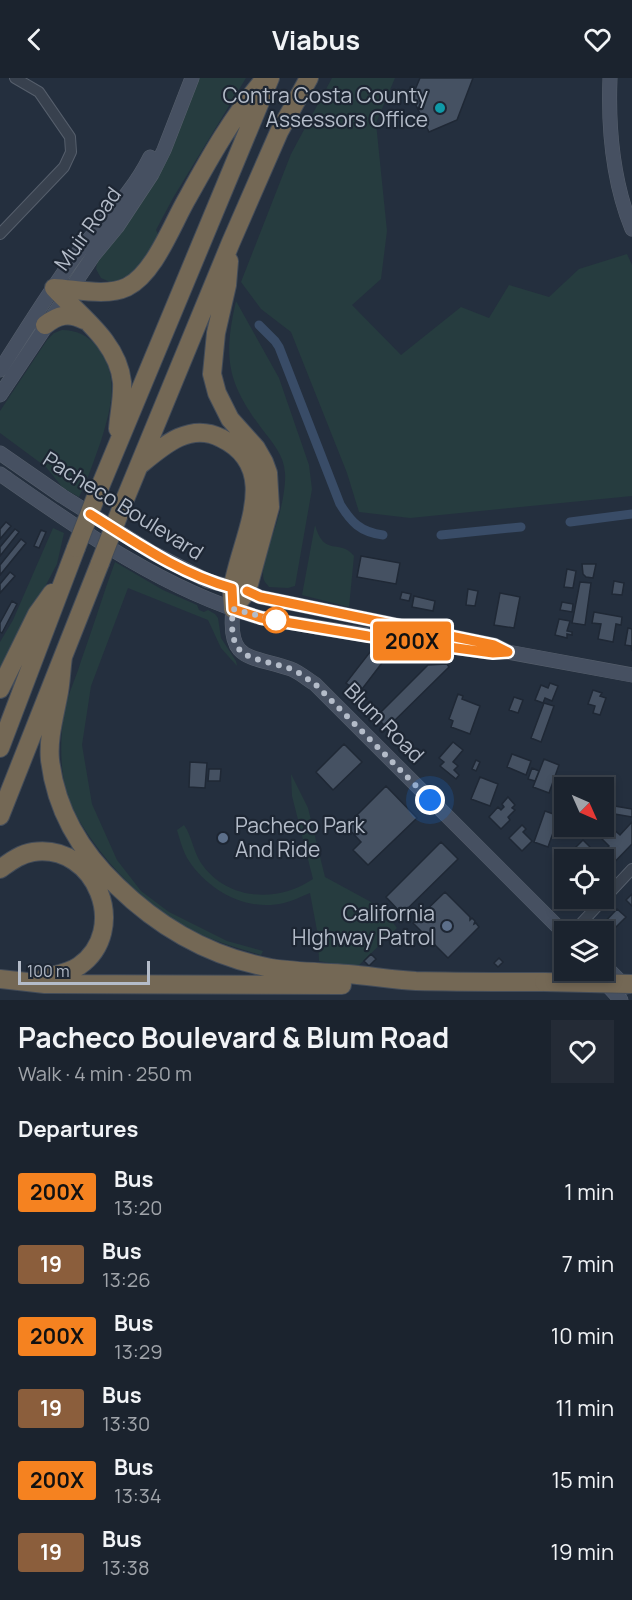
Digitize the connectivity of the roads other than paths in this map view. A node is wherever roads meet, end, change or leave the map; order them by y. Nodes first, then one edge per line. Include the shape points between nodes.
1 (15, 78) edge
2 (183, 78) edge
3 (192, 78) edge
4 (268, 78) edge
5 (309, 78) edge
6 (610, 78) edge
7 (632, 230) edge
8 (0, 234) edge
9 (231, 242) junction
10 (63, 292) junction
11 (87, 322) junction
12 (45, 325) junction
13 (0, 370) edge
14 (0, 396) edge
15 (118, 444) junction
16 (0, 453) edge
17 (139, 466) junction
18 (0, 474) edge
19 (66, 574) junction
20 (239, 589) junction
21 (233, 609) junction
22 (508, 652) junction
23 (63, 657) junction
24 (632, 675) edge
25 (0, 689) edge
26 (0, 748) edge
27 (0, 816) edge
28 (0, 868) edge
29 (632, 869) edge
30 (583, 921) edge
31 (554, 923) edge
32 (614, 975) edge
33 (0, 979) edge
34 (27, 981) junction
35 (415, 981) junction
36 (603, 981) edge
37 (632, 984) edge
38 (632, 993) edge
39 (621, 1000) edge

1 - 8 street via 39,92 70,137 71,152 64,167
2 - 10 main road, Muir Road via 144,168 78,252
3 - 10 main road, Muir Road via 152,174 117,227
4 - 10 highway via 246,101 144,274 114,291
4 - 15 highway
5 - 9 highway via 279,132
6 - 7 main road via 614,166
9 - 17 highway
9 - 20 highway via 212,374 230,419 264,462 270,507
10 - 11 highway
10 - 12 main road, Muir Road
10 - 13 main road, Muir Road
11 - 12 highway via 67,315
11 - 15 highway via 110,348 119,369 122,384
12 - 14 main road, Muir Road
15 - 19 highway, bridge
16 - 20 main road, Pacheco Boulevard via 151,553 208,581
17 - 20 highway via 173,439 190,434 216,435 245,456 253,471 255,501
17 - 23 highway, bridge
18 - 21 main road, Pacheco Boulevard via 143,568
19 - 25 highway via 37,614
19 - 26 highway
20 - 21 highway
20 - 22 main road, Pacheco Boulevard via 260,597 494,645
21 - 22 main road, Pacheco Boulevard via 261,618 368,636
21 - 31 main road, Blum Road via 231,625 238,650 293,670 315,684
22 - 24 main road, Pacheco Boulevard
23 - 27 highway
23 - 35 highway via 52,720 50,757 54,785 65,817 86,851 141,909 188,940 271,968
28 - 34 highway via 32,852 62,855 93,877 101,896 104,915 95,951 68,971
29 - 30 street
32 - 38 main road
33 - 34 highway
34 - 35 highway via 399,985
35 - 37 highway, bridge
36 - 39 main road

